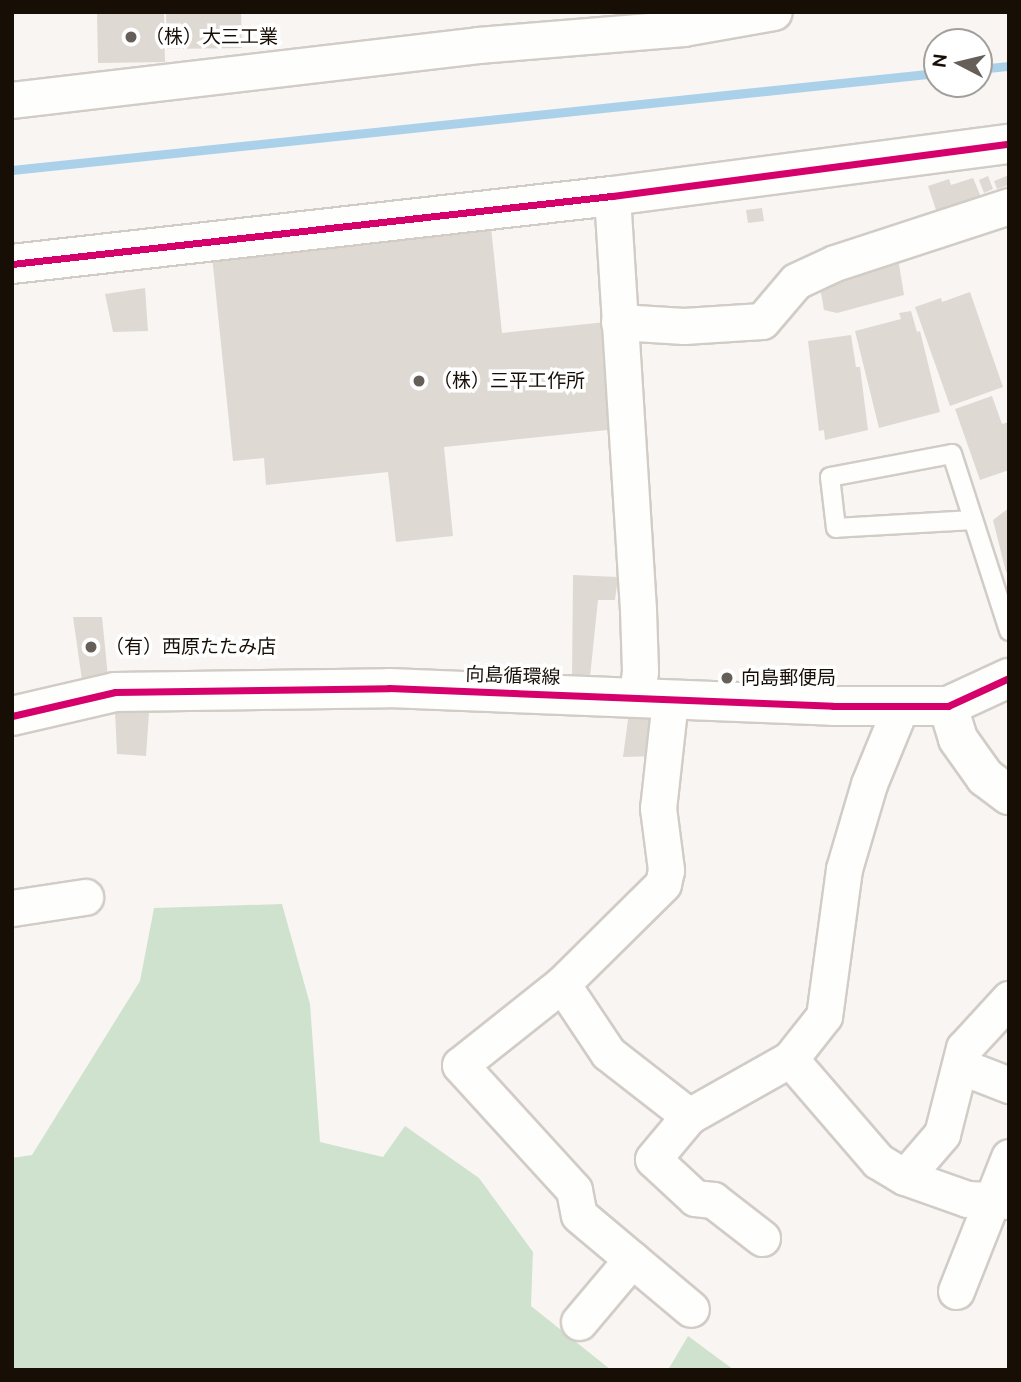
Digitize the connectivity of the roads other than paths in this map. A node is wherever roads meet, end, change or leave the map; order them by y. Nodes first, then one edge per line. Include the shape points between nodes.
1 (774, 12) edge
2 (682, 20) edge
3 (12, 100) edge
4 (1009, 144) edge
5 (612, 196) junction
6 (1009, 206) edge
7 (12, 264) edge
8 (619, 322) junction
9 (973, 520) junction
10 (1009, 631) edge
11 (1009, 678) edge
12 (653, 698) junction
13 (901, 706) junction
14 (948, 706) junction
15 (12, 716) edge
16 (1009, 795) edge
17 (85, 897) dead end
18 (12, 908) edge
19 (562, 984) junction
20 (1009, 999) edge
21 (790, 1059) junction
22 (960, 1066) junction
23 (1009, 1085) edge
24 (689, 1116) junction
25 (1009, 1157) edge
26 (905, 1177) junction
27 (1000, 1201) edge
28 (762, 1238) dead end
29 (632, 1259) junction
30 (956, 1291) dead end
31 (691, 1308) dead end
32 (579, 1322) dead end

1 - 2 street
2 - 3 street
4 - 5 main road
5 - 7 main road
5 - 8 street
6 - 8 street via 806,276 796,281 762,321 684,326
8 - 12 street via 640,671
9 - 9 lane via 952,454 830,477 836,528
9 - 10 lane
11 - 14 main road, 向島循環線
12 - 13 main road, 向島循環線
12 - 15 main road, 向島循環線 via 389,688 115,692
12 - 19 street via 666,870 663,884
13 - 14 main road, 向島循環線
13 - 21 street via 869,784 844,869 824,1016
14 - 16 main road via 958,739 985,777
17 - 18 street
19 - 24 street via 608,1054
19 - 29 street via 460,1065 574,1190 579,1215
20 - 22 street via 964,1048
21 - 24 street
21 - 26 street via 878,1161
22 - 23 street
22 - 26 street via 942,1134
24 - 28 street via 653,1159 695,1198 713,1200
25 - 27 street
26 - 27 street via 967,1199
27 - 30 street
29 - 31 street
29 - 32 street

